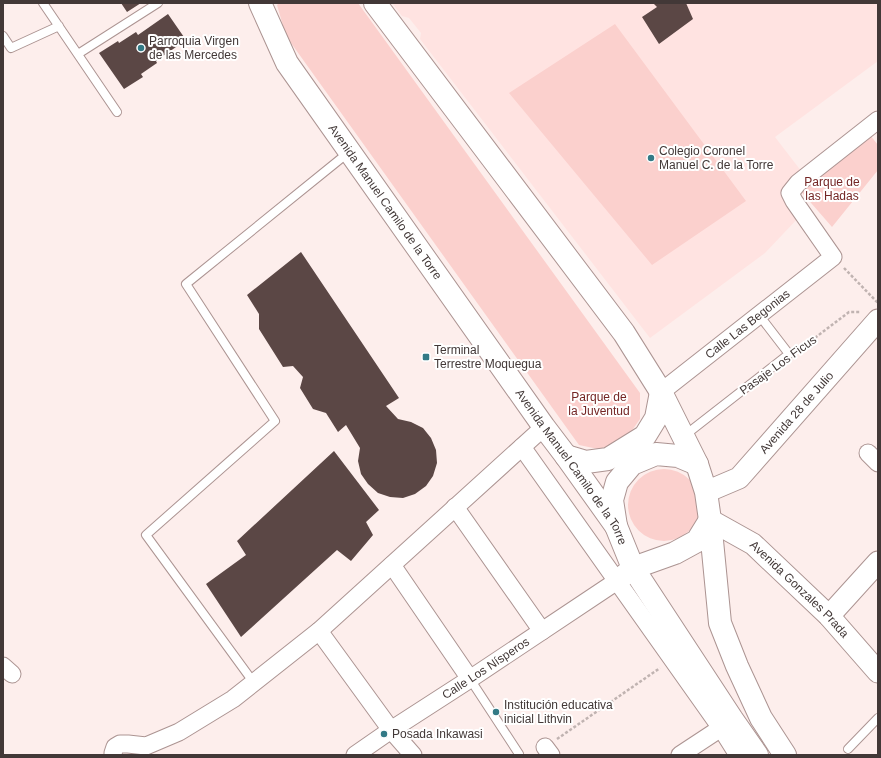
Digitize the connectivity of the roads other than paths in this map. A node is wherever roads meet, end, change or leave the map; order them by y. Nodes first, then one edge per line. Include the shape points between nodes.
1 (43, 3) edge
2 (158, 3) edge
3 (260, 3) edge
4 (375, 3) edge
5 (59, 26) junction
6 (3, 36) edge
7 (78, 54) junction
8 (117, 112) dead end
9 (878, 120) edge
10 (350, 152) junction
11 (759, 315) junction
12 (871, 316) edge
13 (661, 392) junction
14 (544, 427) junction
15 (684, 436) junction
16 (522, 447) junction
17 (566, 456) junction
18 (697, 464) junction
19 (706, 492) junction
20 (455, 508) junction
21 (710, 520) junction
22 (616, 526) junction
23 (878, 562) edge
24 (392, 565) junction
25 (625, 574) junction
26 (829, 616) junction
27 (320, 631) junction
28 (542, 631) junction
29 (878, 672) edge
30 (470, 679) junction
31 (254, 683) junction
32 (878, 718) edge
33 (726, 724) junction
34 (391, 730) junction
35 (848, 749) dead end
36 (518, 754) dead end
37 (114, 755) edge
38 (355, 755) edge
39 (413, 755) edge
40 (680, 755) edge
41 (738, 755) edge
42 (757, 755) edge
43 (785, 755) edge

1 - 5 lane
2 - 7 lane
3 - 10 main road, Avenida Manuel Camilo de la Torre via 287,63
4 - 13 main road via 624,333
5 - 6 lane via 11,48
5 - 7 lane
7 - 8 lane
9 - 11 street, Calle Las Begonias via 790,192 833,257
10 - 14 main road, Avenida Manuel Camilo de la Torre
10 - 31 lane via 186,284 275,422 146,535
11 - 13 street, Calle Las Begonias
11 - 15 lane, Pasaje Los Ficus via 790,354
12 - 19 street, Avenida 28 de Julio via 739,478
13 - 15 main road
13 - 17 main road via 656,418 645,436 608,460 586,462
14 - 16 street
14 - 17 main road, Avenida Manuel Camilo de la Torre
15 - 18 main road
16 - 20 street
16 - 25 street
17 - 22 main road, Avenida Manuel Camilo de la Torre
18 - 19 main road
18 - 22 main road via 678,456 656,454 632,464 617,482 612,500
19 - 21 main road
20 - 24 street
20 - 28 street
21 - 25 main road via 697,541
21 - 26 street, Avenida Gonzales Prada via 753,544
21 - 43 main road via 720,623 761,718
22 - 25 main road, Avenida Manuel Camilo de la Torre
23 - 26 street
24 - 27 street
24 - 30 street
25 - 28 street, Calle Los Nísperos
25 - 33 main road, Avenida Manuel Camilo de la Torre
25 - 33 street via 672,660
26 - 29 street, Avenida Gonzales Prada
27 - 31 street
27 - 34 street
28 - 30 street, Calle Los Nísperos
30 - 34 street, Calle Los Nísperos
30 - 36 lane
31 - 37 street via 179,732 146,746 120,744 115,747
32 - 35 lane
33 - 40 street
33 - 41 street
33 - 42 main road, Avenida Manuel Camilo de la Torre
34 - 38 street, Calle Los Nísperos
34 - 39 street

